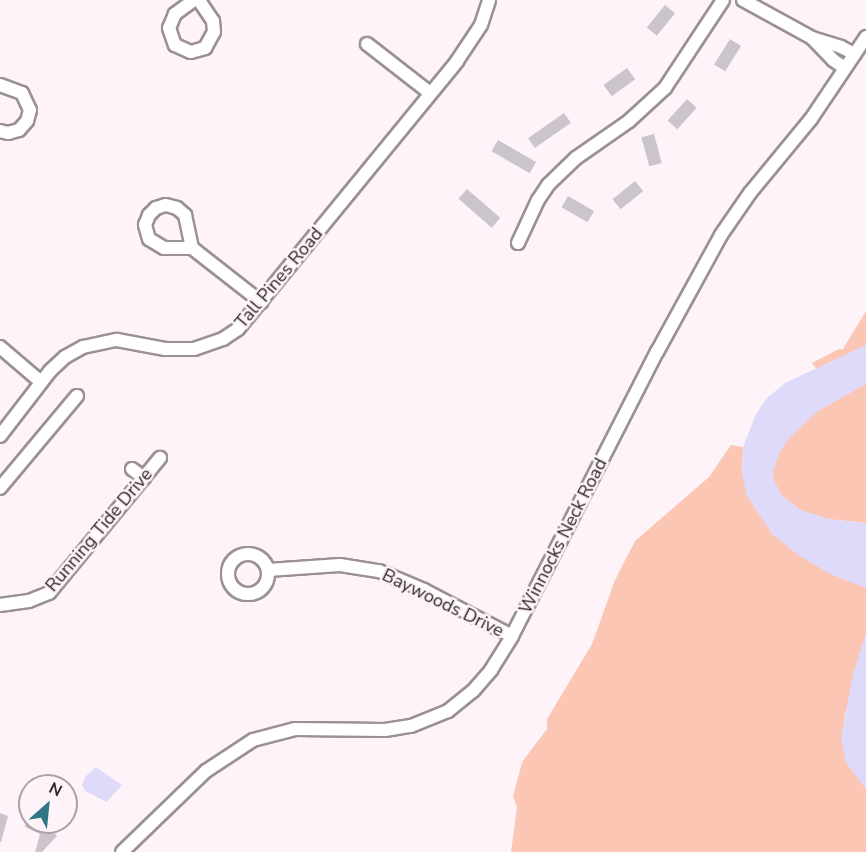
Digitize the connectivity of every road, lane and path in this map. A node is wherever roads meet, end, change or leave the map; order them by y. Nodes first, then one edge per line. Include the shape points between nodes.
1 (489, 0) edge
2 (723, 0) edge
3 (743, 0) edge
4 (866, 37) edge
5 (812, 38) junction
6 (367, 44) dead end
7 (854, 54) junction
8 (845, 68) junction
9 (0, 85) edge
10 (430, 93) junction
11 (0, 131) edge
12 (518, 243) dead end
13 (192, 248) dead end
14 (261, 302) junction
15 (0, 347) edge
16 (41, 382) junction
17 (77, 396) dead end
18 (0, 436) edge
19 (160, 458) dead end
20 (132, 469) dead end
21 (144, 478) junction
22 (0, 488) edge
23 (268, 570) dead end
24 (0, 605) edge
25 (512, 636) junction
26 (122, 852) edge

1 - 10 street, Tall Pines Road via 475,35
2 - 12 street via 665,88 548,185
3 - 5 street
4 - 7 street, Winnocks Neck Road
5 - 7 street
5 - 8 street via 827,56
6 - 10 street
7 - 8 street, Winnocks Neck Road
8 - 25 street, Winnocks Neck Road via 811,119 721,235
9 - 11 street via 22,93 30,110 19,130
10 - 14 street, Tall Pines Road
13 - 14 street
14 - 16 street, Tall Pines Road via 238,329 217,342 182,350 123,340 99,342 71,353
15 - 16 street
16 - 18 street, Tall Pines Road
17 - 22 street via 58,410
19 - 21 street, Running Tide Drive
20 - 21 street
21 - 24 street, Running Tide Drive via 49,592
23 - 25 street, Baywoods Drive via 340,565 379,571
25 - 26 street, Winnocks Neck Road via 485,677 448,711 419,724 368,730 282,731 236,749 206,771

